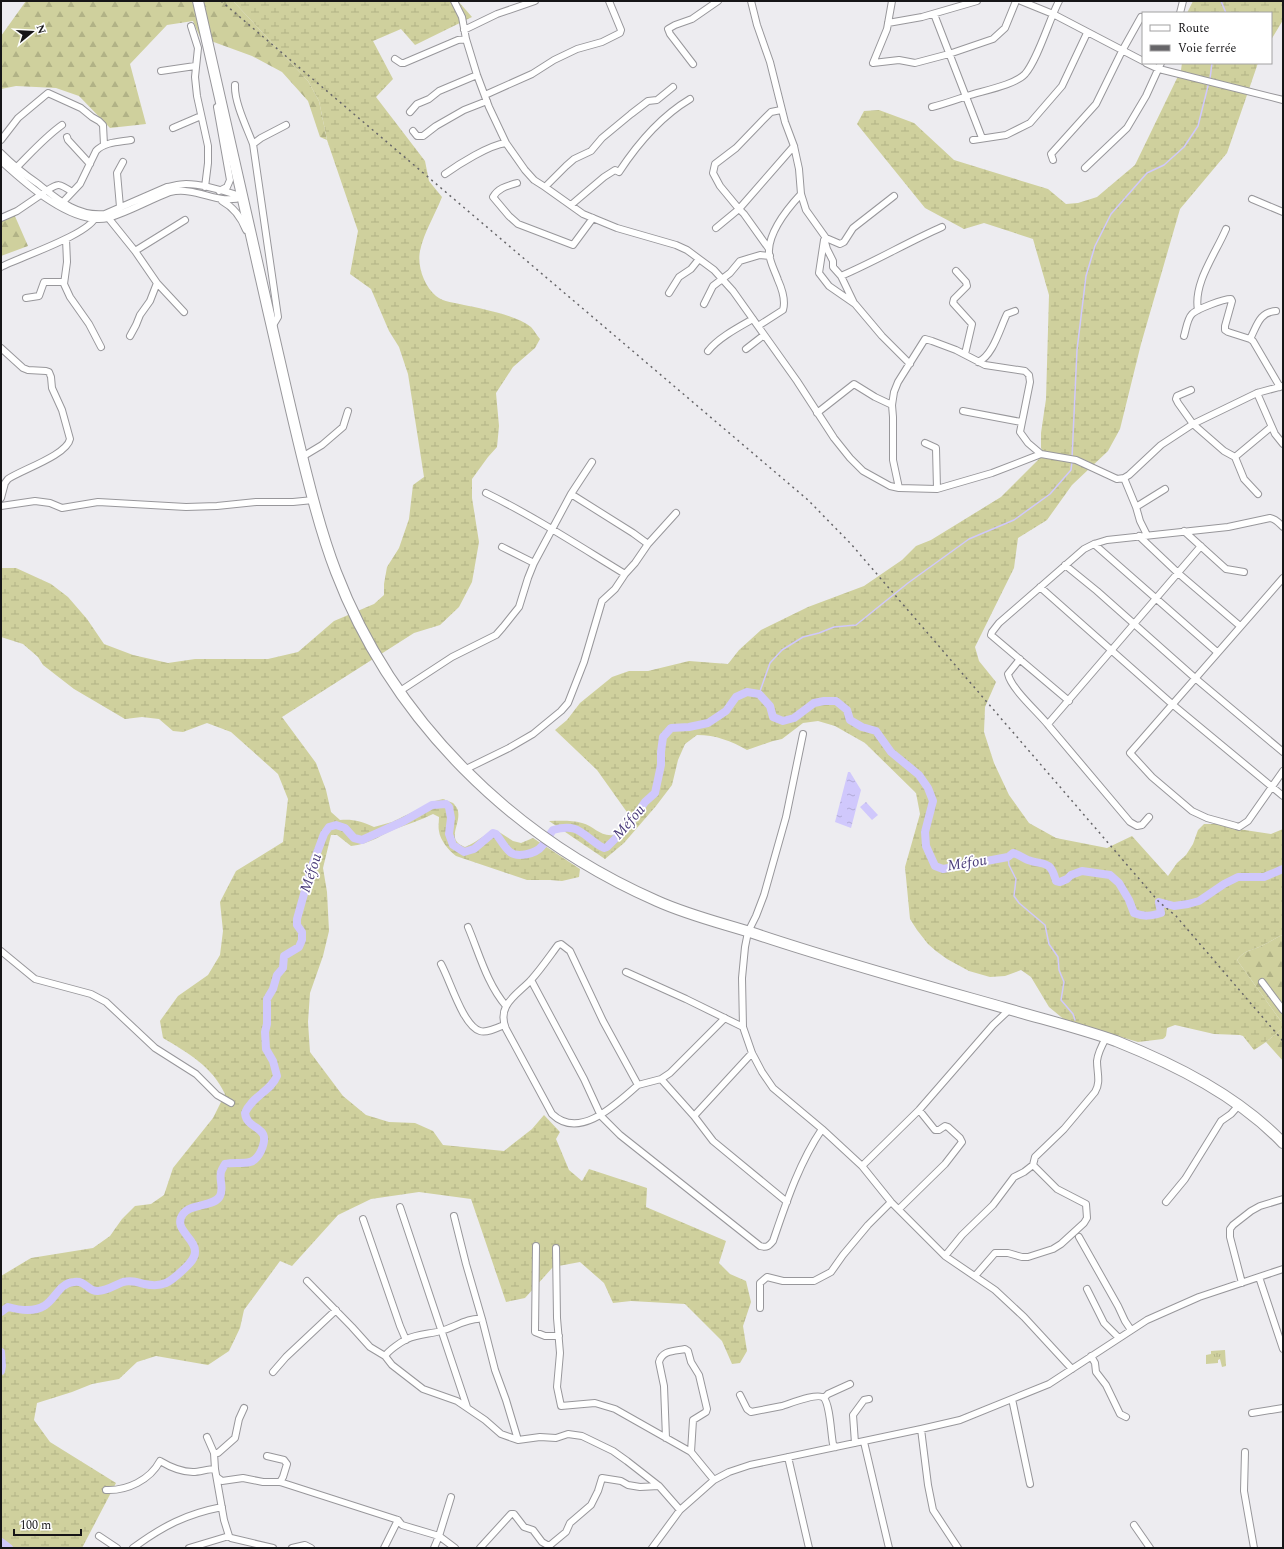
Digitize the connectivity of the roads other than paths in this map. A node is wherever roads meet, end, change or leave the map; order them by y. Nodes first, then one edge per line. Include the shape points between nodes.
1 (198, 1) edge
2 (454, 1) edge
3 (535, 1) edge
4 (609, 1) edge
5 (718, 1) edge
6 (751, 1) edge
7 (892, 1) edge
8 (977, 1) edge
9 (1016, 1) edge
10 (1021, 1) edge
11 (1060, 1) edge
12 (1183, 1) edge
13 (1180, 12) edge
14 (934, 14) junction
15 (1053, 14) junction
16 (1141, 16) dead end
17 (888, 23) junction
18 (191, 26) dead end
19 (203, 27) junction
20 (464, 30) junction
21 (1087, 33) junction
22 (466, 39) junction
23 (1122, 51) junction
24 (949, 54) junction
25 (395, 60) dead end
26 (1142, 61) edge
27 (693, 64) dead end
28 (1148, 64) edge
29 (1161, 64) edge
30 (195, 66) junction
31 (1159, 70) junction
32 (161, 71) dead end
33 (477, 75) junction
34 (236, 85) dead end
35 (673, 87) dead end
36 (966, 96) junction
37 (486, 98) junction
38 (690, 99) dead end
39 (1283, 100) edge
40 (932, 107) dead end
41 (781, 110) junction
42 (410, 112) dead end
43 (201, 116) junction
44 (62, 125) dead end
45 (286, 125) dead end
46 (173, 128) dead end
47 (413, 131) dead end
48 (67, 137) dead end
49 (982, 138) junction
50 (1, 140) edge
51 (131, 140) dead end
52 (973, 140) dead end
53 (506, 143) junction
54 (253, 144) junction
55 (104, 145) junction
56 (794, 146) junction
57 (1, 154) edge
58 (1053, 160) dead end
59 (1, 161) edge
60 (123, 162) dead end
61 (90, 164) junction
62 (16, 168) junction
63 (1085, 168) dead end
64 (445, 174) dead end
65 (517, 182) dead end
66 (205, 187) junction
67 (545, 188) junction
68 (219, 191) junction
69 (44, 192) junction
70 (72, 192) junction
71 (801, 194) junction
72 (894, 196) dead end
73 (217, 198) junction
74 (243, 198) junction
75 (1252, 199) dead end
76 (62, 203) junction
77 (571, 204) junction
78 (120, 207) junction
79 (739, 209) junction
80 (1283, 212) edge
81 (106, 216) junction
82 (96, 217) junction
83 (1, 218) edge
84 (594, 218) junction
85 (185, 220) dead end
86 (942, 227) dead end
87 (716, 228) dead end
88 (1226, 229) dead end
89 (66, 239) junction
90 (825, 239) junction
91 (769, 249) junction
92 (135, 251) junction
93 (770, 256) junction
94 (699, 259) junction
95 (1, 266) edge
96 (258, 267) junction
97 (956, 271) dead end
98 (841, 276) junction
99 (722, 278) junction
100 (64, 282) junction
101 (157, 283) junction
102 (669, 293) dead end
103 (26, 298) dead end
104 (704, 304) dead end
105 (855, 304) junction
106 (1198, 310) junction
107 (1015, 311) dead end
108 (1276, 311) dead end
109 (184, 312) dead end
110 (753, 319) junction
111 (758, 326) junction
112 (272, 327) junction
113 (764, 335) junction
114 (130, 336) dead end
115 (1184, 336) dead end
116 (1250, 339) junction
117 (100, 347) dead end
118 (1, 348) edge
119 (746, 349) dead end
120 (708, 351) dead end
121 (965, 354) junction
122 (978, 362) junction
123 (910, 364) junction
124 (1281, 387) edge
125 (1191, 390) dead end
126 (1257, 393) junction
127 (892, 405) junction
128 (348, 411) dead end
129 (963, 412) dead end
130 (817, 413) junction
131 (1021, 422) junction
132 (1193, 424) junction
133 (1271, 427) junction
134 (925, 443) dead end
135 (1283, 444) edge
136 (1042, 454) junction
137 (302, 457) junction
138 (1235, 457) junction
139 (592, 462) dead end
140 (1124, 478) junction
141 (899, 488) junction
142 (937, 489) junction
143 (1166, 489) dead end
144 (486, 493) dead end
145 (572, 494) junction
146 (1258, 494) dead end
147 (1, 498) edge
148 (313, 500) junction
149 (1, 506) edge
150 (1136, 507) junction
151 (676, 513) dead end
152 (1283, 527) edge
153 (553, 528) junction
154 (1184, 531) junction
155 (1147, 535) junction
156 (1139, 536) junction
157 (648, 544) junction
158 (1094, 544) junction
159 (1201, 546) junction
160 (502, 547) dead end
161 (534, 563) junction
162 (1065, 565) junction
163 (1244, 572) dead end
164 (1178, 573) junction
165 (625, 574) junction
166 (1283, 578) edge
167 (1040, 587) junction
168 (1157, 598) junction
169 (1135, 624) junction
170 (1240, 626) junction
171 (1112, 651) junction
172 (1217, 652) junction
173 (1020, 659) junction
174 (1195, 678) junction
175 (400, 691) junction
176 (1068, 701) junction
177 (1172, 704) junction
178 (1048, 724) junction
179 (803, 734) dead end
180 (1283, 752) edge
181 (464, 770) junction
182 (1283, 771) edge
183 (1272, 788) junction
184 (1283, 796) edge
185 (1149, 817) dead end
186 (468, 927) dead end
187 (748, 932) junction
188 (1, 951) edge
189 (441, 964) dead end
190 (626, 972) dead end
191 (530, 980) junction
192 (1262, 982) dead end
193 (506, 1006) junction
194 (1009, 1010) junction
195 (1283, 1010) edge
196 (725, 1018) junction
197 (504, 1026) junction
198 (743, 1027) junction
199 (1106, 1038) junction
200 (752, 1053) junction
201 (661, 1079) junction
202 (638, 1085) junction
203 (231, 1103) dead end
204 (1239, 1105) junction
205 (919, 1110) junction
206 (601, 1116) junction
207 (694, 1116) junction
208 (822, 1129) junction
209 (1283, 1143) edge
210 (1033, 1165) junction
211 (862, 1166) junction
212 (1283, 1199) edge
213 (787, 1202) junction
214 (891, 1202) junction
215 (1166, 1202) dead end
216 (400, 1207) dead end
217 (899, 1209) junction
218 (454, 1216) dead end
219 (363, 1219) dead end
220 (1079, 1237) dead end
221 (536, 1246) dead end
222 (556, 1248) dead end
223 (945, 1256) junction
224 (1283, 1269) edge
225 (975, 1276) junction
226 (1259, 1277) junction
227 (307, 1281) dead end
228 (1242, 1283) junction
229 (1087, 1289) dead end
230 (760, 1308) dead end
231 (336, 1310) junction
232 (482, 1320) junction
233 (1131, 1330) junction
234 (441, 1331) junction
235 (559, 1336) junction
236 (1119, 1338) junction
237 (406, 1340) junction
238 (1283, 1349) edge
239 (385, 1356) junction
240 (1091, 1356) junction
241 (1072, 1369) junction
242 (273, 1372) dead end
243 (850, 1384) dead end
244 (740, 1395) dead end
245 (824, 1398) junction
246 (869, 1398) dead end
247 (1012, 1400) junction
248 (467, 1407) junction
249 (244, 1408) dead end
250 (1283, 1408) edge
251 (1252, 1413) dead end
252 (1126, 1417) dead end
253 (921, 1429) junction
254 (207, 1437) dead end
255 (666, 1438) junction
256 (518, 1440) junction
257 (864, 1442) junction
258 (855, 1443) junction
259 (836, 1447) junction
260 (691, 1452) junction
261 (1245, 1452) dead end
262 (214, 1454) junction
263 (267, 1456) dead end
264 (788, 1457) junction
265 (215, 1469) junction
266 (217, 1476) junction
267 (714, 1480) junction
268 (280, 1482) junction
269 (1030, 1484) dead end
270 (658, 1486) junction
271 (106, 1490) dead end
272 (451, 1497) dead end
273 (222, 1507) junction
274 (680, 1510) junction
275 (398, 1520) junction
276 (1134, 1525) dead end
277 (99, 1536) dead end
278 (229, 1536) junction
279 (439, 1536) junction
280 (117, 1548) edge
281 (133, 1548) edge
282 (189, 1548) edge
283 (273, 1548) edge
284 (292, 1548) edge
285 (311, 1548) edge
286 (384, 1548) edge
287 (434, 1548) edge
288 (456, 1548) edge
289 (480, 1548) edge
290 (652, 1548) edge
291 (809, 1548) edge
292 (889, 1548) edge
293 (958, 1548) edge
294 (1150, 1548) edge
295 (1254, 1548) edge

1 - 19 highway
2 - 20 street via 462,17
3 - 20 street via 497,14
4 - 37 street via 620,33 554,60
5 - 27 street via 692,19 668,29
6 - 41 street via 770,62
7 - 17 street
8 - 14 street
9 - 24 street via 1000,34 993,39
10 - 15 street
11 - 15 street
12 - 13 street
14 - 17 street
14 - 24 street
15 - 21 street
15 - 36 street via 1036,54 1023,76 998,87
16 - 23 street
17 - 24 street via 884,39 873,62 899,60 915,63
18 - 30 street via 198,48
19 - 68 street via 230,180 228,187
19 - 74 highway
20 - 22 street
21 - 23 street
21 - 49 street via 1062,86 1030,123 1006,135
22 - 25 street via 404,63
22 - 33 street
23 - 26 street
23 - 58 street via 1096,104 1051,154
24 - 36 street
28 - 31 street
29 - 31 street
30 - 32 street
30 - 43 street
31 - 39 street
31 - 63 street via 1127,128
33 - 37 street
33 - 42 street via 439,91 417,104
34 - 54 street via 235,91
35 - 67 street via 657,100 648,101 631,114 602,138 591,151 574,159
36 - 40 street
36 - 49 street
37 - 47 street via 423,136 417,136
37 - 53 street
38 - 77 street via 646,135 620,172 615,170 604,177
41 - 56 street
41 - 79 street via 771,112 736,148 715,164 713,173
43 - 46 street
43 - 66 street via 208,153
44 - 62 street via 50,133
45 - 54 street
48 - 61 street
49 - 52 street
50 - 55 street via 18,118 48,93 82,108 99,121 103,125
51 - 55 street
53 - 64 street via 472,157
53 - 67 street via 525,170
54 - 112 street via 278,317
55 - 61 street via 96,151
56 - 71 street
56 - 79 street
57 - 62 street
59 - 69 street
60 - 78 street via 117,173
61 - 70 street via 80,184
62 - 69 street
65 - 84 street via 503,187 493,197 509,216 524,227 573,245
66 - 68 street
66 - 78 street via 187,184 167,187
67 - 77 street
68 - 74 street
69 - 70 street via 57,184
69 - 76 street
69 - 82 street via 63,209 73,214
69 - 83 street via 17,211
70 - 76 street
71 - 90 street via 806,210
71 - 91 street via 775,230
72 - 90 street via 854,228 844,242 840,244
73 - 74 street
73 - 81 street via 181,190
73 - 96 street via 239,216 248,234
74 - 96 highway
75 - 80 street
76 - 82 street
77 - 84 street
78 - 81 street
79 - 87 street
79 - 91 street
81 - 82 street
81 - 92 street
82 - 89 street via 89,227
84 - 94 street via 617,228 676,245
85 - 92 street
86 - 98 street
88 - 106 street via 1209,262 1197,296
89 - 95 street
89 - 100 street via 67,262
90 - 98 street via 833,267
90 - 105 street via 819,273 829,286
91 - 93 street
92 - 101 street
93 - 99 street via 760,255 740,261
93 - 111 street via 784,305 783,310 777,315
94 - 99 street
94 - 102 street via 679,277
96 - 112 highway
97 - 121 street via 967,286 953,303 972,324
98 - 105 street
99 - 104 street via 713,286
99 - 110 street
100 - 103 street via 44,282 39,296
100 - 117 street via 70,298 89,324
101 - 109 street
101 - 114 street
105 - 123 street
106 - 115 street via 1189,318
106 - 116 street via 1231,299 1225,330
107 - 122 street via 1007,314 989,353
108 - 116 street via 1261,316
110 - 111 street
110 - 120 street
111 - 113 street
112 - 137 highway
113 - 119 street
113 - 130 street
116 - 124 street via 1257,346
118 - 147 street via 23,368 49,372 70,439 65,448 38,465 8,479
121 - 122 street
121 - 123 street via 925,339
122 - 131 street via 1024,371 1029,375 1030,382
123 - 127 street via 896,387
124 - 126 street
125 - 132 street via 1176,399
126 - 132 street
126 - 133 street
127 - 130 street via 854,384
127 - 141 street via 893,460
128 - 137 street via 343,427 322,445
129 - 131 street
130 - 141 street via 850,458 863,471 890,486
131 - 136 street via 1020,432 1028,443
132 - 138 street via 1224,451
132 - 140 street via 1161,445
133 - 135 street
133 - 138 street
134 - 142 street via 936,448
136 - 140 street via 1076,460 1117,479
136 - 142 street via 992,473
137 - 148 highway
138 - 146 street via 1244,479
139 - 145 street
140 - 150 street
141 - 142 street
143 - 150 street
144 - 153 street
145 - 153 street
145 - 157 street
148 - 149 street via 186,507 98,502 62,508 35,501
148 - 175 highway via 346,596 368,642
150 - 155 street
151 - 157 street
152 - 154 street via 1274,518 1270,518 1228,527
153 - 161 street
153 - 165 street
154 - 155 street
154 - 159 street
155 - 156 street
156 - 158 street
156 - 164 street
157 - 165 street
158 - 162 street
158 - 168 street
159 - 163 street via 1226,569
159 - 164 street
160 - 161 street
161 - 175 street via 519,606 498,632 452,657
162 - 167 street
162 - 169 street
164 - 168 street
164 - 170 street
165 - 181 street via 615,589 602,601 584,662 568,703 533,734
166 - 170 street
167 - 171 street
167 - 173 street via 992,632 992,635
168 - 169 street
168 - 172 street
169 - 171 street
169 - 174 street
170 - 172 street
171 - 176 street
171 - 177 street
172 - 174 street
173 - 176 street
173 - 178 street via 1008,674 1010,680
174 - 177 street
174 - 180 street
175 - 181 highway via 420,720
176 - 178 street
177 - 183 street
177 - 183 street via 1130,753 1152,777 1186,806 1207,818 1239,827 1248,822
178 - 185 street via 1130,822 1137,826 1142,825
179 - 187 street via 783,829 764,895
181 - 187 highway via 523,822 596,870 653,900
182 - 183 street
183 - 184 street
186 - 193 street via 492,985
187 - 194 highway
187 - 198 street via 742,966
188 - 203 street via 35,979 91,994 106,1002 155,1048 196,1074 218,1095
189 - 197 street via 468,1022 482,1032
190 - 196 street
191 - 193 street
191 - 202 street via 558,945 564,945 570,952 603,1021
191 - 206 street
192 - 195 street
193 - 197 street via 502,1016
194 - 199 highway
194 - 205 street
196 - 198 street
196 - 201 street
197 - 206 street via 552,1114 569,1122 584,1122
198 - 200 street
199 - 204 highway via 1180,1069
199 - 210 street via 1099,1051 1098,1086 1095,1092 1064,1129 1035,1157
200 - 207 street
200 - 208 street via 773,1088
201 - 202 street
201 - 207 street
202 - 206 street
204 - 209 highway
204 - 215 street via 1221,1121 1185,1179
205 - 211 street
205 - 217 street via 935,1130 948,1127 962,1142 945,1164
206 - 213 street via 620,1135 760,1246 765,1247 773,1241
207 - 213 street via 713,1141
208 - 211 street
208 - 213 street via 810,1146
210 - 223 street via 1014,1177
210 - 225 street via 1057,1189 1086,1204 1087,1218 1062,1244 1053,1249 1022,1258 1008,1253 995,1253
211 - 214 street
212 - 228 street via 1256,1208 1230,1229
214 - 217 street
214 - 230 street via 868,1225 832,1272 814,1281 783,1281 767,1277 760,1283
216 - 234 street
217 - 223 street
218 - 232 street
219 - 237 street
220 - 233 street
221 - 235 street via 535,1332 545,1336
222 - 235 street
223 - 225 street
224 - 226 street
225 - 241 street via 995,1290 1024,1317
226 - 228 street
226 - 238 street
227 - 231 street
228 - 233 street via 1198,1297
229 - 236 street via 1104,1323
231 - 239 street via 370,1347
231 - 242 street
232 - 234 street via 471,1320
232 - 256 street
233 - 236 street
234 - 237 street
234 - 248 street
235 - 255 street via 557,1387 561,1406 595,1403 615,1409
236 - 240 street
237 - 239 street
239 - 248 street via 423,1389
240 - 241 street
240 - 252 street via 1096,1372 1106,1385 1120,1414
241 - 247 street via 1049,1384
243 - 245 street
244 - 245 street via 751,1412 800,1400
245 - 259 street via 833,1444
246 - 258 street via 864,1400 853,1415
247 - 253 street via 960,1420
247 - 269 street
248 - 256 street via 502,1434
249 - 262 street via 235,1438
250 - 251 street
253 - 257 street
253 - 293 street via 933,1510
254 - 262 street
255 - 260 street
255 - 260 street via 664,1386 659,1362 664,1354 685,1349 699,1375 707,1410 693,1420
256 - 270 street via 556,1438 568,1434 582,1436 627,1460
257 - 258 street
257 - 292 street
258 - 259 street
259 - 264 street
260 - 267 street
261 - 295 street via 1244,1491
262 - 265 street
263 - 268 street via 284,1460 287,1464
264 - 267 street via 740,1468
264 - 291 street
265 - 266 street
265 - 271 street via 186,1471 174,1469 160,1461 157,1467 127,1489
266 - 268 street via 222,1481 243,1478
266 - 273 street
267 - 274 street
268 - 275 street
270 - 274 street
270 - 289 street via 640,1487 602,1478 591,1505 549,1546 511,1514
272 - 279 street
273 - 278 street
273 - 281 street via 178,1520
274 - 290 street
275 - 279 street via 402,1525
275 - 286 street
276 - 294 street
277 - 280 street
278 - 282 street
278 - 283 street
279 - 287 street
279 - 288 street
284 - 285 street via 305,1545

